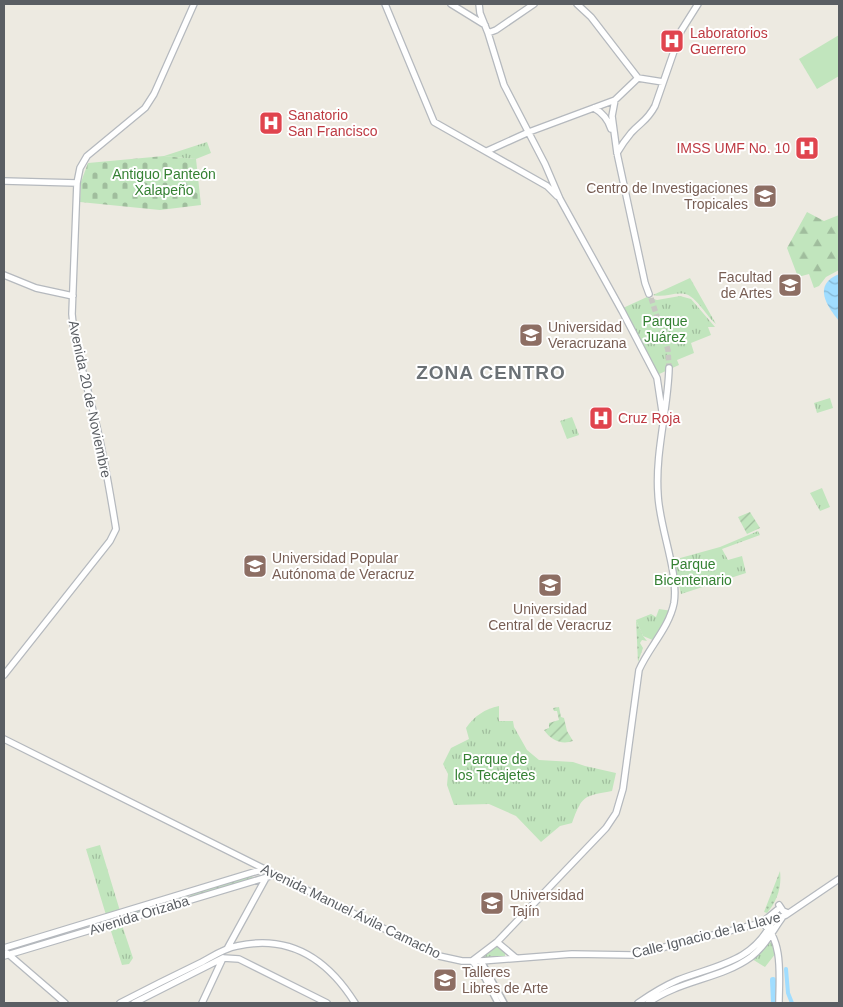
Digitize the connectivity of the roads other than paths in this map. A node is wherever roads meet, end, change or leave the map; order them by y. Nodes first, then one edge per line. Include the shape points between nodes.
1 (194, 4) edge
2 (385, 4) edge
3 (451, 4) edge
4 (481, 4) edge
5 (534, 4) edge
6 (577, 4) edge
7 (698, 4) edge
8 (485, 25) junction
9 (488, 33) junction
10 (638, 78) junction
11 (662, 82) junction
12 (614, 100) junction
13 (594, 108) junction
14 (529, 132) junction
15 (615, 141) junction
16 (487, 151) junction
17 (617, 153) junction
18 (4, 181) edge
19 (77, 183) junction
20 (560, 200) junction
21 (4, 275) edge
22 (73, 296) junction
23 (651, 296) tunnel mouth
24 (669, 370) tunnel mouth
25 (663, 418) junction
26 (4, 675) edge
27 (4, 739) edge
28 (253, 873) junction
29 (269, 873) junction
30 (839, 879) edge
31 (254, 881) junction
32 (786, 915) junction
33 (773, 920) junction
34 (762, 923) junction
35 (50, 933) junction
36 (770, 933) junction
37 (52, 941) junction
38 (497, 942) junction
39 (227, 950) junction
40 (507, 950) junction
41 (5, 952) edge
42 (223, 958) junction
43 (516, 958) junction
44 (501, 960) junction
45 (472, 961) junction
46 (481, 962) junction
47 (729, 965) junction
48 (65, 1003) edge
49 (120, 1003) edge
50 (134, 1003) edge
51 (202, 1003) edge
52 (327, 1003) edge
53 (355, 1003) edge
54 (501, 1003) edge
55 (638, 1003) edge
56 (648, 1003) edge
57 (778, 1003) edge

1 - 19 main road, Avenida 20 de Noviembre via 145,108 87,156
2 - 16 main road via 434,122
3 - 8 main road
4 - 8 main road
5 - 9 main road
6 - 10 main road via 591,17
7 - 11 main road via 680,32
8 - 9 main road
9 - 14 main road via 499,72
10 - 11 main road
10 - 12 main road
11 - 17 main road via 650,115
12 - 13 main road
12 - 15 main road
13 - 14 main road
13 - 15 main road via 608,121
14 - 16 main road
14 - 20 main road
15 - 17 main road
16 - 20 main road via 547,186
17 - 23 main road via 645,283
18 - 19 main road
19 - 22 main road, Avenida 20 de Noviembre
20 - 25 main road via 657,378
21 - 22 main road via 36,288
22 - 26 main road, Avenida 20 de Noviembre via 73,325 99,435 116,529 110,541
24 - 25 main road
25 - 38 main road via 658,493 675,592 670,618 639,670 618,805 600,835
27 - 29 main road, Avenida Manuel Ávila Camacho
28 - 29 main road, Avenida Orizaba
28 - 31 main road
28 - 35 main road, Avenida Orizaba
29 - 31 main road, Avenida Orizaba
29 - 39 main road
29 - 45 main road, Avenida Manuel Ávila Camacho via 439,956
30 - 32 main road, Calle Ignacio de la Llave
31 - 37 main road, Avenida Orizaba
32 - 33 main road, Calle Ignacio de la Llave
32 - 34 main road via 778,908
32 - 36 main road
33 - 34 main road, Calle Ignacio de la Llave
33 - 36 main road
34 - 36 main road
34 - 43 main road, Calle Ignacio de la Llave via 633,955 572,954
35 - 37 street
35 - 41 main road, Avenida Orizaba
36 - 47 main road via 751,956
36 - 57 main road via 778,955
37 - 41 main road, Avenida Orizaba
38 - 40 main road
38 - 45 main road
39 - 42 main road
39 - 49 main road
39 - 53 main road via 261,943 302,951 332,973
40 - 43 main road
40 - 44 main road
41 - 48 main road
42 - 50 main road
42 - 51 main road
42 - 52 main road via 240,959
43 - 44 main road, Calle Ignacio de la Llave
44 - 46 main road, Calle Ignacio de la Llave
45 - 46 main road, Calle Ignacio de la Llave
45 - 54 street
46 - 54 street
47 - 55 main road via 677,981
47 - 56 main road via 678,986

